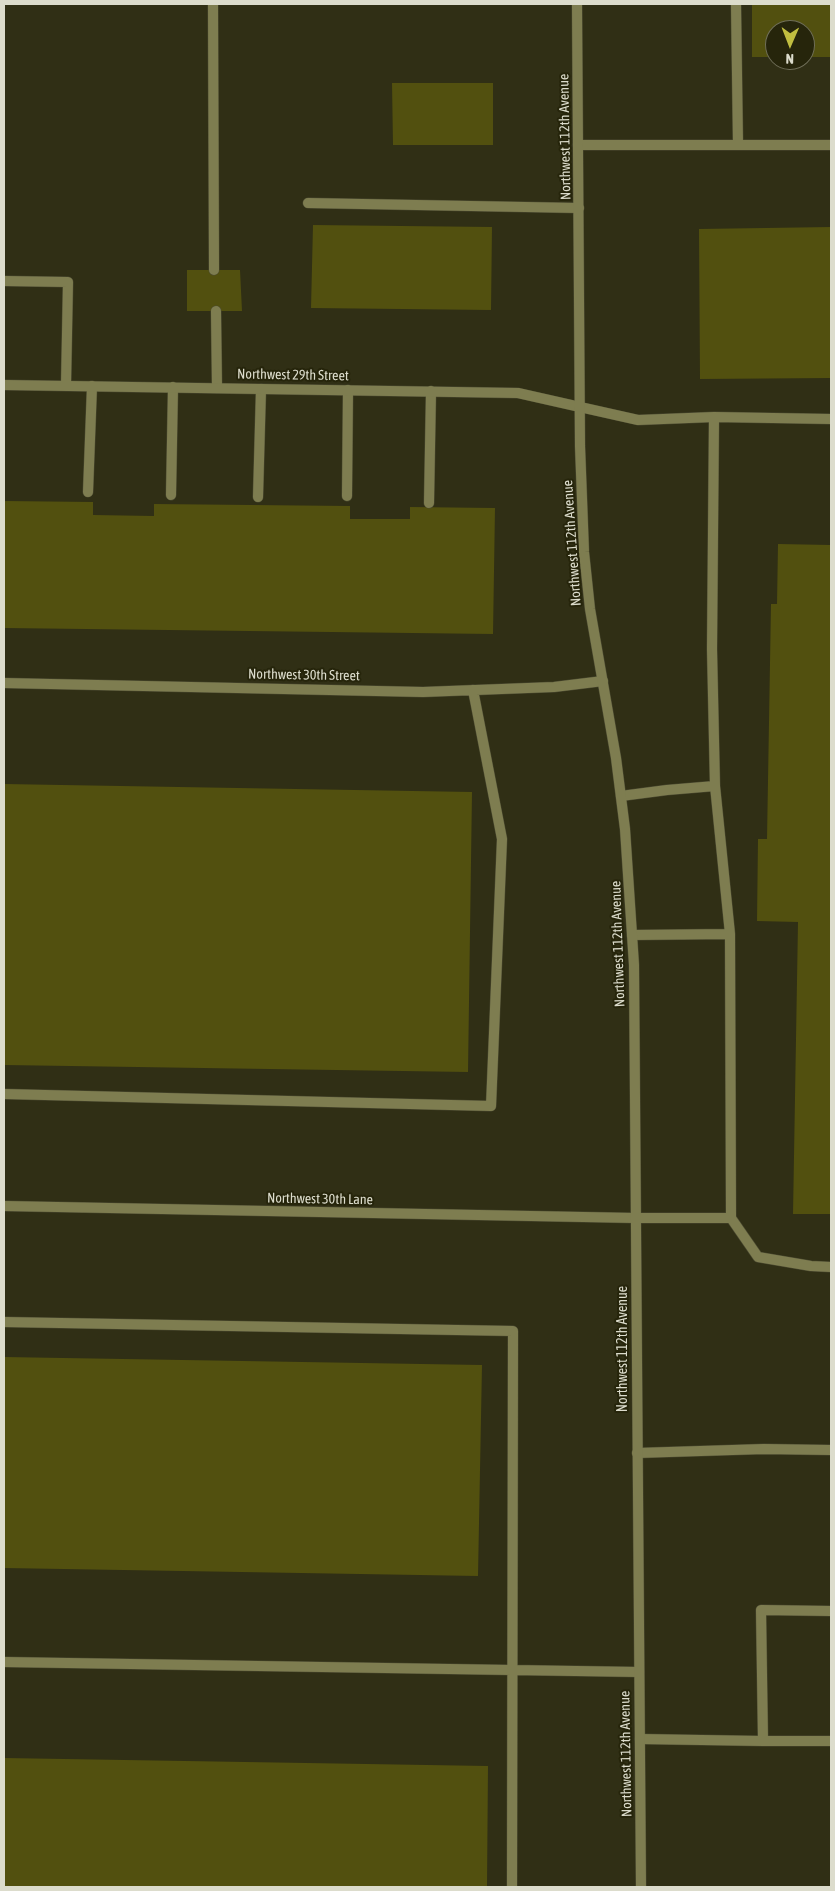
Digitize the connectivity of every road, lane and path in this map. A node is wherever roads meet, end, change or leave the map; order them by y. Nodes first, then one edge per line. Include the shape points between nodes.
1 (213, 4) edge
2 (577, 4) edge
3 (736, 4) edge
4 (578, 144) junction
5 (738, 144) junction
6 (831, 145) edge
7 (308, 203) dead end
8 (579, 208) junction
9 (214, 270) dead end
10 (4, 281) edge
11 (216, 311) dead end
12 (4, 384) edge
13 (66, 385) junction
14 (92, 386) junction
15 (173, 387) junction
16 (216, 388) junction
17 (261, 388) junction
18 (348, 390) junction
19 (431, 391) junction
20 (580, 407) junction
21 (714, 417) junction
22 (831, 419) edge
23 (88, 492) dead end
24 (171, 495) dead end
25 (346, 496) dead end
26 (258, 497) dead end
27 (429, 504) dead end
28 (603, 681) junction
29 (4, 683) edge
30 (473, 690) junction
31 (715, 786) junction
32 (621, 796) junction
33 (632, 934) junction
34 (730, 934) junction
35 (4, 1094) edge
36 (4, 1206) edge
37 (636, 1218) junction
38 (731, 1218) junction
39 (831, 1267) edge
40 (4, 1322) edge
41 (831, 1450) edge
42 (637, 1453) junction
43 (831, 1611) edge
44 (4, 1662) edge
45 (512, 1670) junction
46 (639, 1672) junction
47 (640, 1739) junction
48 (763, 1741) junction
49 (831, 1741) edge
50 (512, 1887) edge
51 (641, 1887) edge

1 - 9 street
2 - 4 street, Northwest 112th Avenue
3 - 5 street
4 - 5 street
4 - 8 street, Northwest 112th Avenue
5 - 6 street
7 - 8 street
8 - 20 street, Northwest 112th Avenue
10 - 13 street via 68,282
11 - 16 street
12 - 13 street, Northwest 29th Street
13 - 14 street, Northwest 29th Street
14 - 15 street, Northwest 29th Street
14 - 23 street
15 - 16 street, Northwest 29th Street
15 - 24 street
16 - 17 street, Northwest 29th Street
17 - 18 street, Northwest 29th Street
17 - 26 street
18 - 19 street, Northwest 29th Street
18 - 25 street
19 - 20 street, Northwest 29th Street via 518,392
19 - 27 street
20 - 21 street, Northwest 29th Street via 638,420
20 - 28 street, Northwest 112th Avenue via 584,552
21 - 22 street, Northwest 29th Street
21 - 31 street via 712,649
28 - 30 street, Northwest 30th Street via 554,687
28 - 32 street, Northwest 112th Avenue
29 - 30 street, Northwest 30th Street via 423,692
30 - 35 street via 502,839 491,1106
31 - 32 street
31 - 34 street
32 - 33 street, Northwest 112th Avenue
33 - 34 street
33 - 37 street, Northwest 112th Avenue
34 - 38 street
36 - 37 street, Northwest 30th Lane
37 - 38 street, Northwest 30th Lane
37 - 42 street, Northwest 112th Avenue
38 - 39 street via 758,1257
40 - 45 street via 513,1331
41 - 42 street
42 - 46 street, Northwest 112th Avenue
43 - 48 street via 761,1610
44 - 45 street
45 - 46 street
45 - 50 street
46 - 47 street, Northwest 112th Avenue
47 - 48 street
47 - 51 street, Northwest 112th Avenue
48 - 49 street

